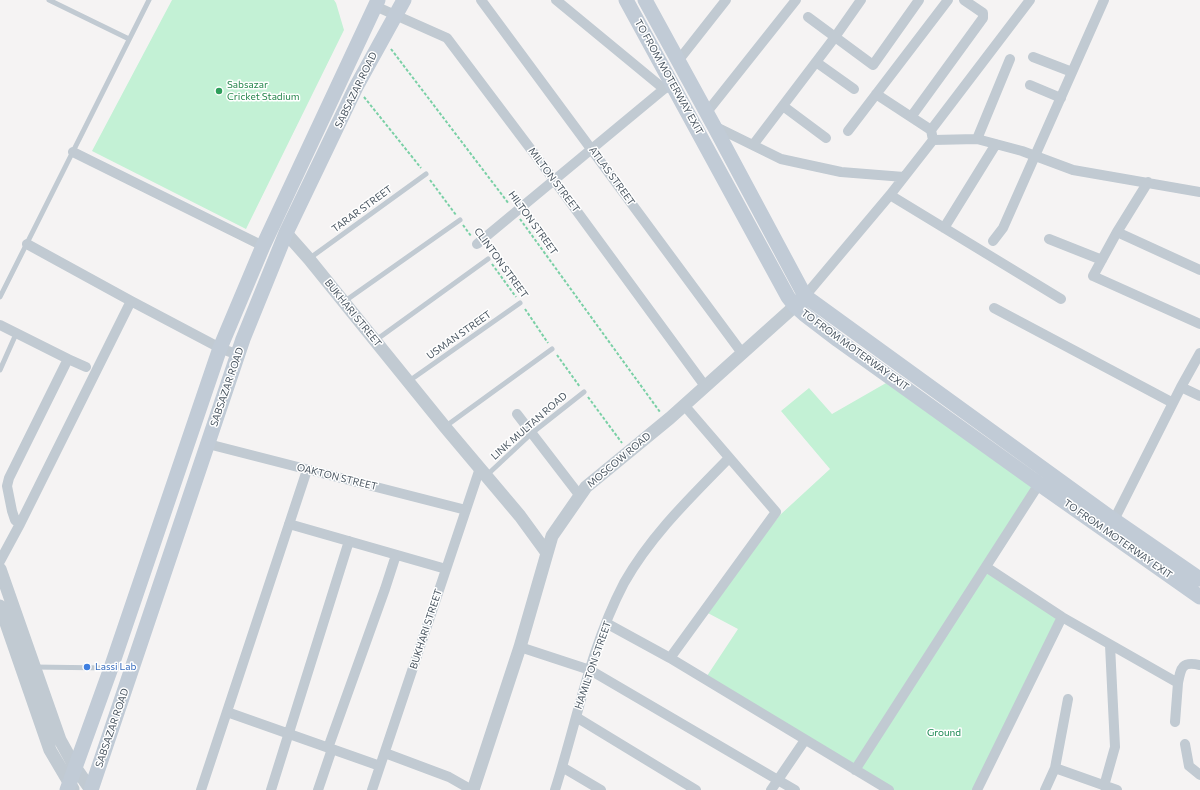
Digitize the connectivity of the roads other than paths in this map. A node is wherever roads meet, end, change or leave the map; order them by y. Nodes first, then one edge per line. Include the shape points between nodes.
1 (49, 0) edge
2 (149, 0) edge
3 (404, 0) edge
4 (481, 0) edge
5 (556, 0) edge
6 (626, 0) edge
7 (726, 0) edge
8 (796, 0) edge
9 (861, 0) edge
10 (919, 0) edge
11 (948, 0) edge
12 (964, 0) edge
13 (1030, 0) edge
14 (1104, 0) edge
15 (649, 2) edge
16 (376, 3) edge
17 (395, 16) junction
18 (808, 17) dead end
19 (835, 37) junction
20 (129, 39) junction
21 (1034, 57) dead end
22 (1010, 59) dead end
23 (678, 61) junction
24 (816, 62) junction
25 (1072, 72) junction
26 (1030, 85) dead end
27 (668, 87) junction
28 (854, 89) dead end
29 (876, 94) junction
30 (1061, 98) junction
31 (783, 106) junction
32 (706, 112) junction
33 (911, 117) junction
34 (714, 126) junction
35 (848, 130) dead end
36 (932, 135) junction
37 (826, 138) dead end
38 (977, 139) junction
39 (996, 144) junction
40 (753, 145) junction
41 (592, 149) junction
42 (73, 152) junction
43 (1035, 156) junction
44 (426, 174) road end
45 (904, 177) junction
46 (554, 180) junction
47 (1148, 182) junction
48 (1200, 192) edge
49 (890, 195) junction
50 (460, 220) road end
51 (944, 228) junction
52 (1117, 232) junction
53 (286, 233) junction
54 (1049, 239) dead end
55 (993, 241) dead end
56 (27, 244) junction
57 (477, 244) road end
58 (263, 246) junction
59 (309, 259) junction
60 (488, 259) road end
61 (1102, 260) junction
62 (1200, 270) edge
63 (0, 297) edge
64 (1061, 299) dead end
65 (131, 301) junction
66 (800, 301) junction
67 (344, 302) junction
68 (520, 303) road end
69 (994, 308) dead end
70 (1200, 324) edge
71 (0, 325) edge
72 (16, 334) junction
73 (375, 340) junction
74 (220, 348) junction
75 (552, 349) road end
76 (742, 353) junction
77 (1200, 353) edge
78 (238, 355) junction
79 (68, 359) junction
80 (86, 367) dead end
81 (0, 370) edge
82 (408, 382) junction
83 (705, 386) junction
84 (1181, 387) junction
85 (584, 392) road end
86 (1200, 396) edge
87 (1173, 403) junction
88 (684, 405) junction
89 (517, 414) dead end
90 (445, 427) junction
91 (532, 434) junction
92 (208, 444) junction
93 (729, 458) junction
94 (307, 470) junction
95 (483, 472) junction
96 (1039, 484) junction
97 (580, 496) junction
98 (466, 510) junction
99 (1114, 520) junction
100 (20, 524) junction
101 (289, 524) junction
102 (349, 541) junction
103 (547, 553) junction
104 (396, 555) junction
105 (0, 561) edge
106 (986, 567) junction
107 (0, 569) edge
108 (446, 569) junction
109 (1200, 579) edge
110 (1200, 597) edge
111 (0, 606) edge
112 (1062, 617) junction
113 (606, 623) junction
114 (1110, 646) junction
115 (520, 647) junction
116 (670, 658) junction
117 (1200, 665) edge
118 (35, 667) junction
119 (110, 668) junction
120 (590, 670) junction
121 (22, 672) junction
122 (1178, 683) junction
123 (1068, 699) dead end
124 (226, 712) junction
125 (576, 717) junction
126 (1175, 722) dead end
127 (289, 734) junction
128 (805, 740) junction
129 (1185, 744) dead end
130 (330, 748) junction
131 (385, 753) junction
132 (380, 766) junction
133 (75, 767) junction
134 (562, 767) junction
135 (1055, 768) junction
136 (855, 770) junction
137 (1200, 775) edge
138 (778, 779) junction
139 (1104, 786) junction
140 (70, 788) edge
141 (91, 790) edge
142 (201, 790) edge
143 (271, 790) edge
144 (318, 790) edge
145 (372, 790) edge
146 (473, 790) edge
147 (555, 790) edge
148 (601, 790) edge
149 (696, 790) edge
150 (771, 790) edge
151 (795, 790) edge
152 (889, 790) edge
153 (977, 790) edge
154 (1046, 790) edge
155 (1116, 790) edge

1 - 20 lane
2 - 20 lane
3 - 17 main road, SABSAZAR ROAD
4 - 41 street, ATLAS STREET
5 - 27 street
6 - 27 main road, TO FROM MOTERWAY EXIT
7 - 23 street
8 - 32 street
9 - 19 street
10 - 19 street via 873,66
11 - 29 street
12 - 33 street via 980,10 983,18
13 - 36 street
14 - 25 street
15 - 23 main road, TO FROM MOTERWAY EXIT
16 - 17 street, MILTON STREET
16 - 58 main road, SABSAZAR ROAD
17 - 46 street, MILTON STREET via 447,38
17 - 53 main road, SABSAZAR ROAD via 356,87
18 - 19 street
19 - 24 street
20 - 42 lane
21 - 25 street
22 - 38 street
23 - 32 main road, TO FROM MOTERWAY EXIT
24 - 28 street
24 - 31 street
25 - 30 street
26 - 30 street
27 - 41 street
27 - 66 main road, TO FROM MOTERWAY EXIT via 702,138 788,297
29 - 33 street
29 - 35 street
30 - 43 street
31 - 37 street
31 - 40 street
32 - 34 main road, TO FROM MOTERWAY EXIT
33 - 36 street
34 - 40 street
34 - 66 main road, TO FROM MOTERWAY EXIT
36 - 38 street
36 - 45 street
38 - 39 street
39 - 43 street
39 - 51 street
40 - 45 street via 781,158 841,172
41 - 46 street
41 - 76 street, ATLAS STREET
42 - 56 lane
42 - 58 street
43 - 47 street via 1073,170
43 - 55 street via 1003,228
44 - 59 lane, TARAR STREET
45 - 49 street
46 - 57 street
46 - 83 street, MILTON STREET
47 - 48 street
47 - 52 street
49 - 51 street
49 - 66 street
50 - 67 lane
51 - 64 street
52 - 61 street
52 - 62 street
53 - 59 street, BUKHARI STREET
53 - 78 main road, SABSAZAR ROAD
54 - 61 street
56 - 63 lane
56 - 65 street
58 - 74 main road, SABSAZAR ROAD
59 - 67 street, BUKHARI STREET
60 - 73 lane
61 - 70 street via 1093,276
65 - 74 street
65 - 100 street
66 - 76 street, MOSCOW ROAD
66 - 96 main road, TO FROM MOTERWAY EXIT via 838,340
66 - 99 main road, TO FROM MOTERWAY EXIT
67 - 73 street, BUKHARI STREET
68 - 82 lane, USMAN STREET
69 - 87 street
71 - 72 street
72 - 79 street
72 - 81 lane
73 - 82 street, BUKHARI STREET
74 - 78 street
74 - 119 main road, SABSAZAR ROAD
75 - 90 lane
76 - 83 street, MOSCOW ROAD
77 - 84 street
78 - 92 main road, SABSAZAR ROAD
79 - 80 street
79 - 100 street via 9,478 7,486 12,511 15,520
82 - 90 street, BUKHARI STREET
83 - 88 street, MOSCOW ROAD
84 - 86 street
84 - 87 street
85 - 91 lane, LINK MULTAN ROAD
87 - 99 street
88 - 93 street
88 - 97 street, MOSCOW ROAD via 586,487
89 - 91 street
90 - 95 street, BUKHARI STREET
91 - 95 lane, LINK MULTAN ROAD
91 - 97 street
92 - 94 street, OAKTON STREET
92 - 141 main road, SABSAZAR ROAD
93 - 113 street, HAMILTON STREET via 662,528 624,583
93 - 116 street via 776,512
94 - 98 street, OAKTON STREET
94 - 101 street
95 - 98 street, BUKHARI STREET
95 - 103 street, BUKHARI STREET
96 - 106 street
96 - 110 main road, TO FROM MOTERWAY EXIT
97 - 103 street, MOSCOW ROAD via 552,536
98 - 108 street, BUKHARI STREET
99 - 109 main road, TO FROM MOTERWAY EXIT
100 - 105 street
101 - 102 street
101 - 124 street
102 - 104 street
102 - 127 street
103 - 115 street, MOSCOW ROAD
104 - 108 street
104 - 130 street
106 - 112 street
106 - 136 street
107 - 118 street
108 - 131 street, BUKHARI STREET
111 - 121 street
112 - 114 street
112 - 153 street
113 - 116 street
113 - 120 street, HAMILTON STREET
114 - 122 street
114 - 139 street via 1115,747
115 - 120 street
115 - 146 street, MOSCOW ROAD
116 - 128 street
117 - 122 street via 1190,663 1181,668
118 - 119 lane
118 - 121 lane
118 - 133 street via 60,740
119 - 133 main road, SABSAZAR ROAD
120 - 125 street, HAMILTON STREET
120 - 138 street
121 - 140 street via 50,750
122 - 126 street
123 - 135 street
124 - 127 street
124 - 142 street
125 - 134 street, HAMILTON STREET
125 - 149 street
127 - 130 street
127 - 143 street
128 - 136 street
128 - 138 street
129 - 137 street via 1189,766
130 - 132 street
130 - 144 street
131 - 132 street, BUKHARI STREET
131 - 146 street via 449,777
132 - 145 street, BUKHARI STREET
133 - 140 main road, SABSAZAR ROAD
133 - 141 street
134 - 147 street, HAMILTON STREET
134 - 148 street
135 - 139 street
135 - 154 street
136 - 152 street
138 - 150 street
138 - 151 street
139 - 155 street

